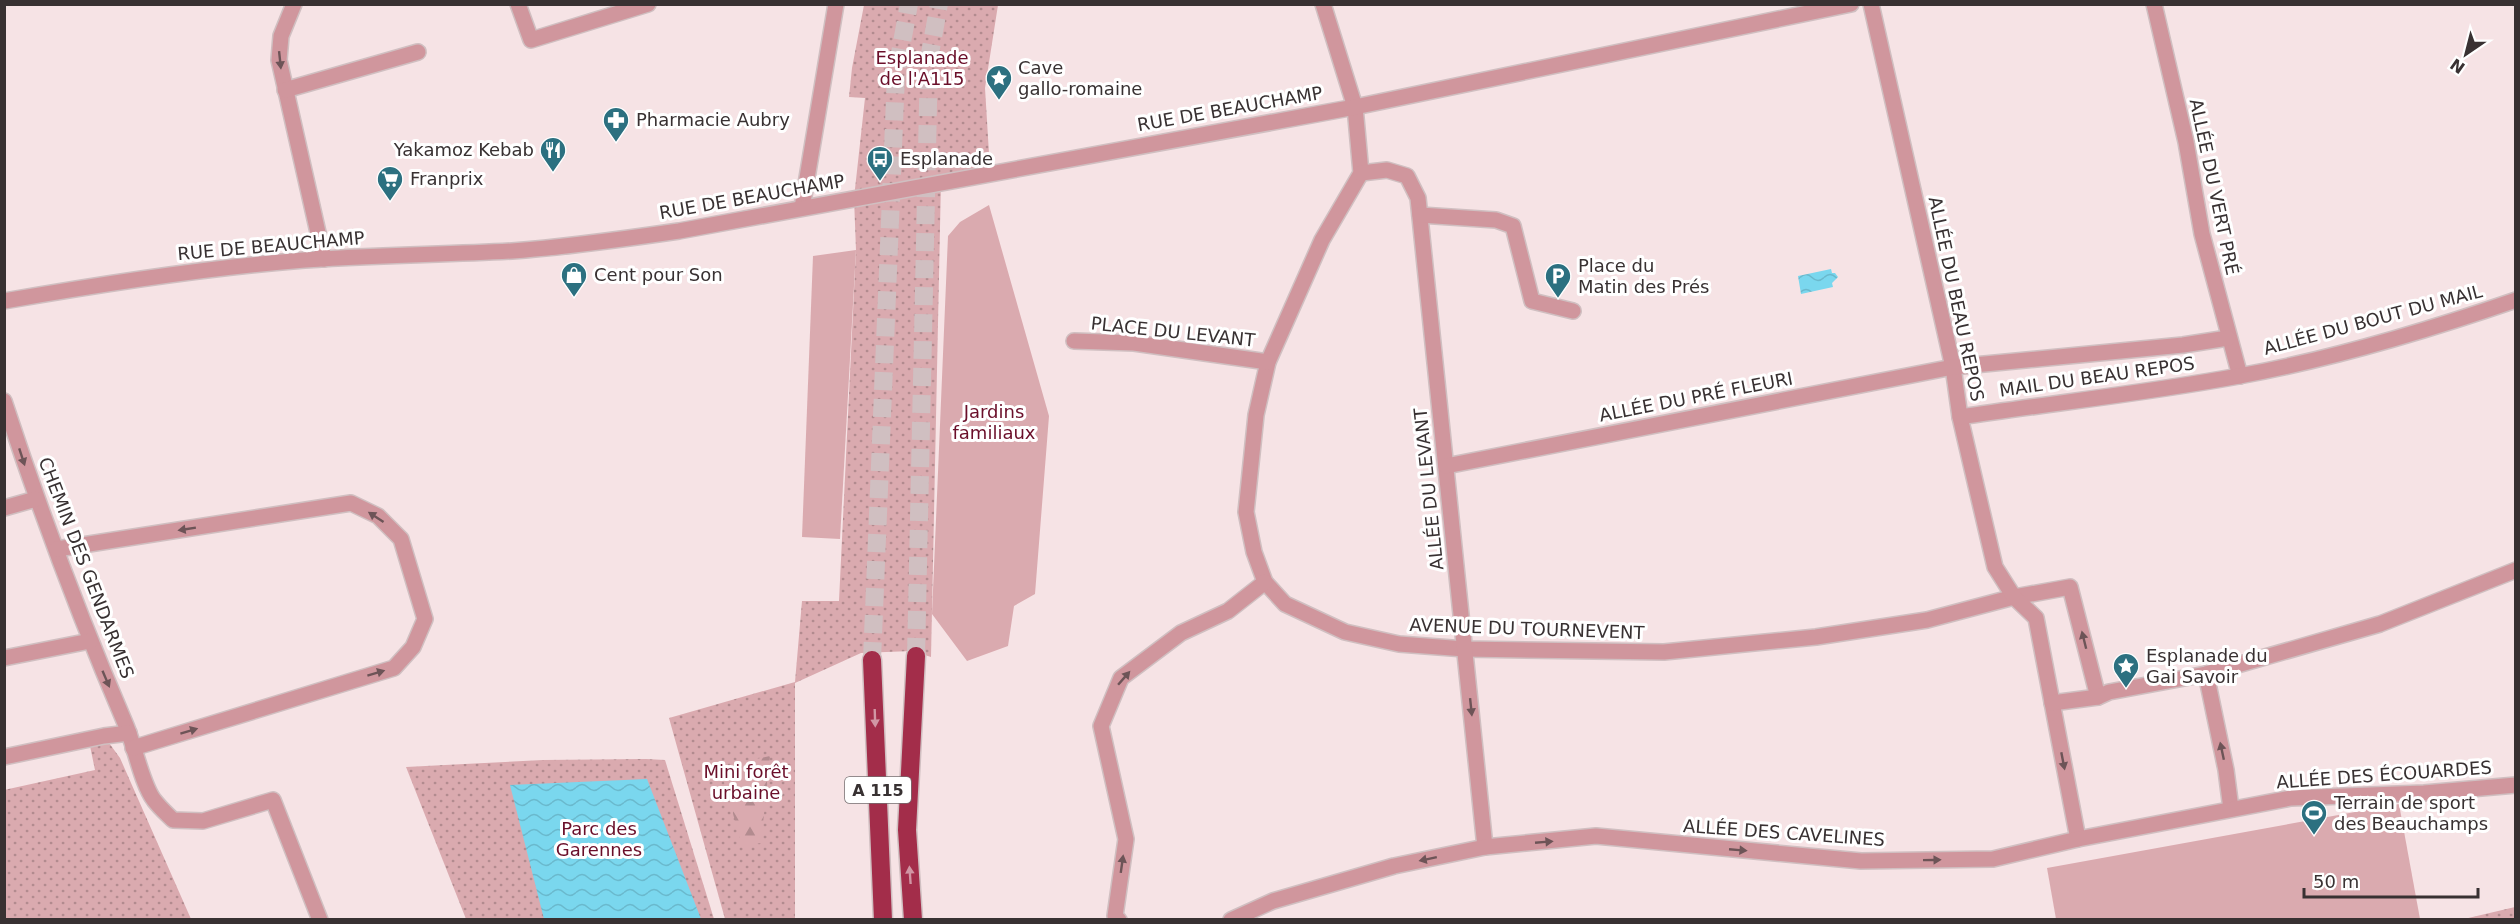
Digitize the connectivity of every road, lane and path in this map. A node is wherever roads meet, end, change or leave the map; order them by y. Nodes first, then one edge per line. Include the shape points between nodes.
1 (294, 4) edge
2 (518, 4) edge
3 (648, 4) edge
4 (836, 4) edge
5 (1323, 4) edge
6 (1851, 4) edge
7 (1872, 4) edge
8 (2154, 4) edge
9 (418, 52) dead end
10 (285, 90) junction
11 (1355, 106) junction
12 (1361, 173) junction
13 (802, 208) junction
14 (1420, 215) junction
15 (324, 259) junction
16 (2516, 300) edge
17 (4, 301) edge
18 (1573, 311) dead end
19 (2228, 338) junction
20 (1074, 341) dead end
21 (1268, 362) junction
22 (1953, 367) junction
23 (2240, 376) junction
24 (4, 401) edge
25 (1960, 417) junction
26 (1446, 466) junction
27 (36, 499) junction
28 (4, 508) edge
29 (57, 549) junction
30 (2516, 570) edge
31 (1265, 582) junction
32 (2014, 597) junction
33 (90, 641) junction
34 (1465, 649) junction
35 (916, 656) tunnel mouth
36 (4, 658) edge
37 (872, 660) tunnel mouth
38 (2206, 674) junction
39 (2098, 697) junction
40 (2052, 703) junction
41 (131, 740) junction
42 (4, 758) edge
43 (2516, 785) edge
44 (2231, 808) junction
45 (2078, 839) junction
46 (1485, 847) junction
47 (320, 920) edge
48 (883, 920) edge
49 (913, 920) edge
50 (1119, 920) edge
51 (1231, 920) edge

1 -> 10 street via 279,49
2 - 3 street via 531,40
4 - 13 street
5 - 11 street
6 - 11 street, RUE DE BEAUCHAMP
7 - 22 street, ALLÉE DU BEAU REPOS
8 - 19 street, ALLÉE DU VERT PRÉ
9 - 10 street
10 - 15 street
11 - 12 street
11 - 13 street, RUE DE BEAUCHAMP
12 - 14 street, ALLÉE DU LEVANT via 1387,170 1407,176 1419,198
12 - 21 street, AVENUE DU TOURNEVENT via 1322,240
13 - 15 street, RUE DE BEAUCHAMP via 591,244
14 - 18 street via 1496,220 1513,226 1532,301
14 - 26 street, ALLÉE DU LEVANT
15 - 17 street, RUE DE BEAUCHAMP via 201,270
16 - 23 street, ALLÉE DU BOUT DU MAIL via 2449,323
19 - 22 street, MAIL DU BEAU REPOS
19 - 23 street, ALLÉE DU VERT PRÉ
20 - 21 street, PLACE DU LEVANT via 1134,343
21 - 31 street, AVENUE DU TOURNEVENT via 1256,415 1246,512
22 - 25 street, ALLÉE DU BEAU REPOS
22 - 26 street, ALLÉE DU PRÉ FLEURI
23 - 25 street, MAIL DU BEAU REPOS
24 -> 27 street, CHEMIN DES GENDARMES
25 - 32 street, ALLÉE DU BEAU REPOS via 1995,567
26 - 34 street, ALLÉE DU LEVANT
27 - 28 street
27 - 29 street, CHEMIN DES GENDARMES
29 - 33 street, CHEMIN DES GENDARMES
41 -> 29 street via 394,668 413,647 425,619 401,539 378,516 351,503
30 - 38 street via 2380,624
31 - 34 street, AVENUE DU TOURNEVENT via 1285,604 1345,632 1399,644
50 -> 31 street via 1115,916 1126,839 1101,726 1121,678 1181,633 1228,611
32 - 34 street, AVENUE DU TOURNEVENT via 1916,622 1816,637 1664,652
39 -> 32 street, AVENUE DU TOURNEVENT via 2070,587
32 - 40 street, ALLÉE DU BEAU REPOS via 2036,618
33 - 36 street
33 -> 41 street, CHEMIN DES GENDARMES
34 -> 46 street, ALLÉE DU LEVANT
49 -> 35 highway, A 115 via 907,830
37 -> 48 highway, A 115
38 - 39 street
44 -> 38 street
39 - 40 street
40 -> 45 street
41 - 42 street via 104,735
41 - 47 street, CHEMIN DES GENDARMES via 153,799 173,820 203,821 273,800
43 - 44 street, ALLÉE DES ÉCOUARDES via 2291,798
44 - 45 street, ALLÉE DES ÉCOUARDES
46 -> 45 street, ALLÉE DES CAVELINES via 1596,837 1861,861 1993,860
46 -> 51 street, ALLÉE DES CAVELINES via 1394,866 1273,902

